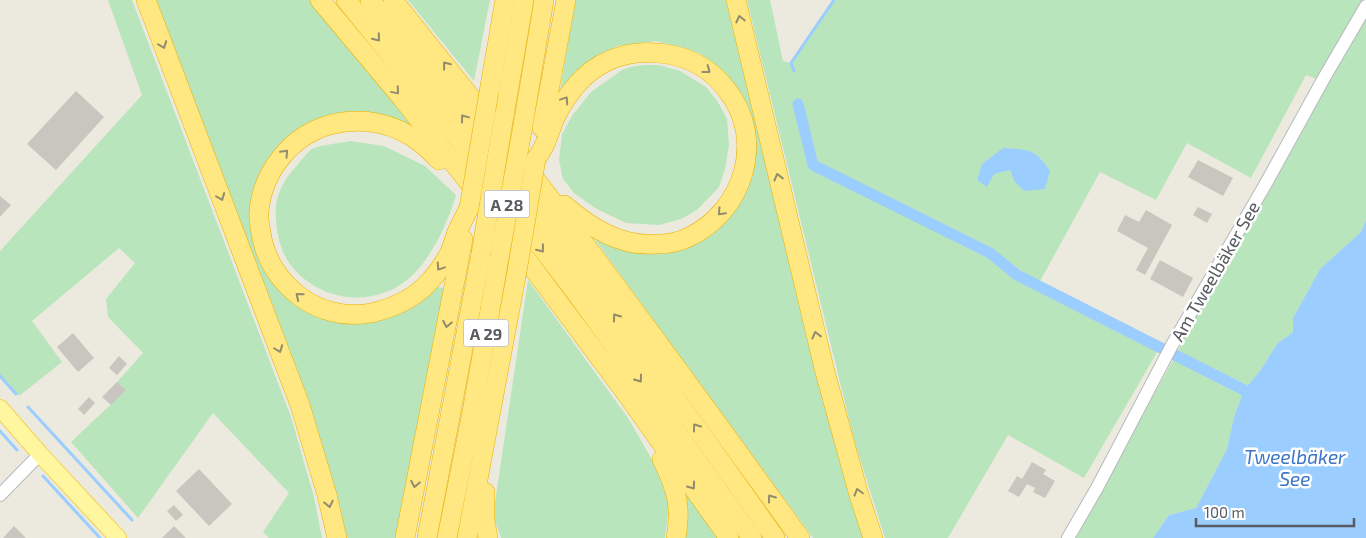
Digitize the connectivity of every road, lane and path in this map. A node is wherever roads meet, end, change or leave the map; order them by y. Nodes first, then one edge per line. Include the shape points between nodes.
1 (146, 0) edge
2 (320, 0) edge
3 (346, 0) edge
4 (370, 0) edge
5 (393, 0) edge
6 (505, 0) edge
7 (524, 0) edge
8 (544, 0) edge
9 (566, 0) edge
10 (736, 0) edge
11 (1366, 6) edge
12 (536, 159) junction
13 (472, 185) junction
14 (540, 186) junction
15 (469, 208) junction
16 (623, 390) junction
17 (0, 408) edge
18 (492, 411) junction
19 (40, 454) junction
20 (0, 495) edge
21 (118, 538) edge
22 (336, 538) edge
23 (405, 538) edge
24 (427, 538) edge
25 (447, 538) edge
26 (467, 538) edge
27 (488, 538) edge
28 (676, 538) edge
29 (729, 538) edge
30 (752, 538) edge
31 (775, 538) edge
32 (800, 538) edge
33 (873, 538) edge
34 (1068, 538) edge

1 -> 22 highway via 300,405 327,495
2 -> 13 highway
3 -> 30 highway, A 28 via 458,138 574,290
31 -> 4 highway, A 28 via 589,281
14 -> 5 highway
6 - 15 highway, bridge
7 - 24 highway, A 29, bridge
8 - 25 highway, A 29, bridge
9 - 12 highway
33 -> 10 highway via 825,372
11 - 34 street, Am Tweelbäker See via 1169,351
12 -> 14 highway via 561,105 584,77 602,63 622,55 639,53 678,56 699,64 718,78 741,114 747,143 741,182 731,201 708,226 688,238 672,242 655,244 620,240 600,231 551,190
12 - 18 highway, bridge
15 -> 13 highway via 441,267 420,292 382,311 361,315 322,309 302,300 284,284 269,261 259,211 269,175 297,141 320,128 348,121 372,121 404,133 423,144 453,173
13 - 16 highway
32 -> 14 highway
15 -> 23 highway
16 - 28 highway via 625,402 659,453 673,482 678,501
16 -> 29 highway
17 - 19 main road
18 - 26 highway
18 - 27 highway via 494,428 484,497
19 - 20 street
19 - 21 main road

